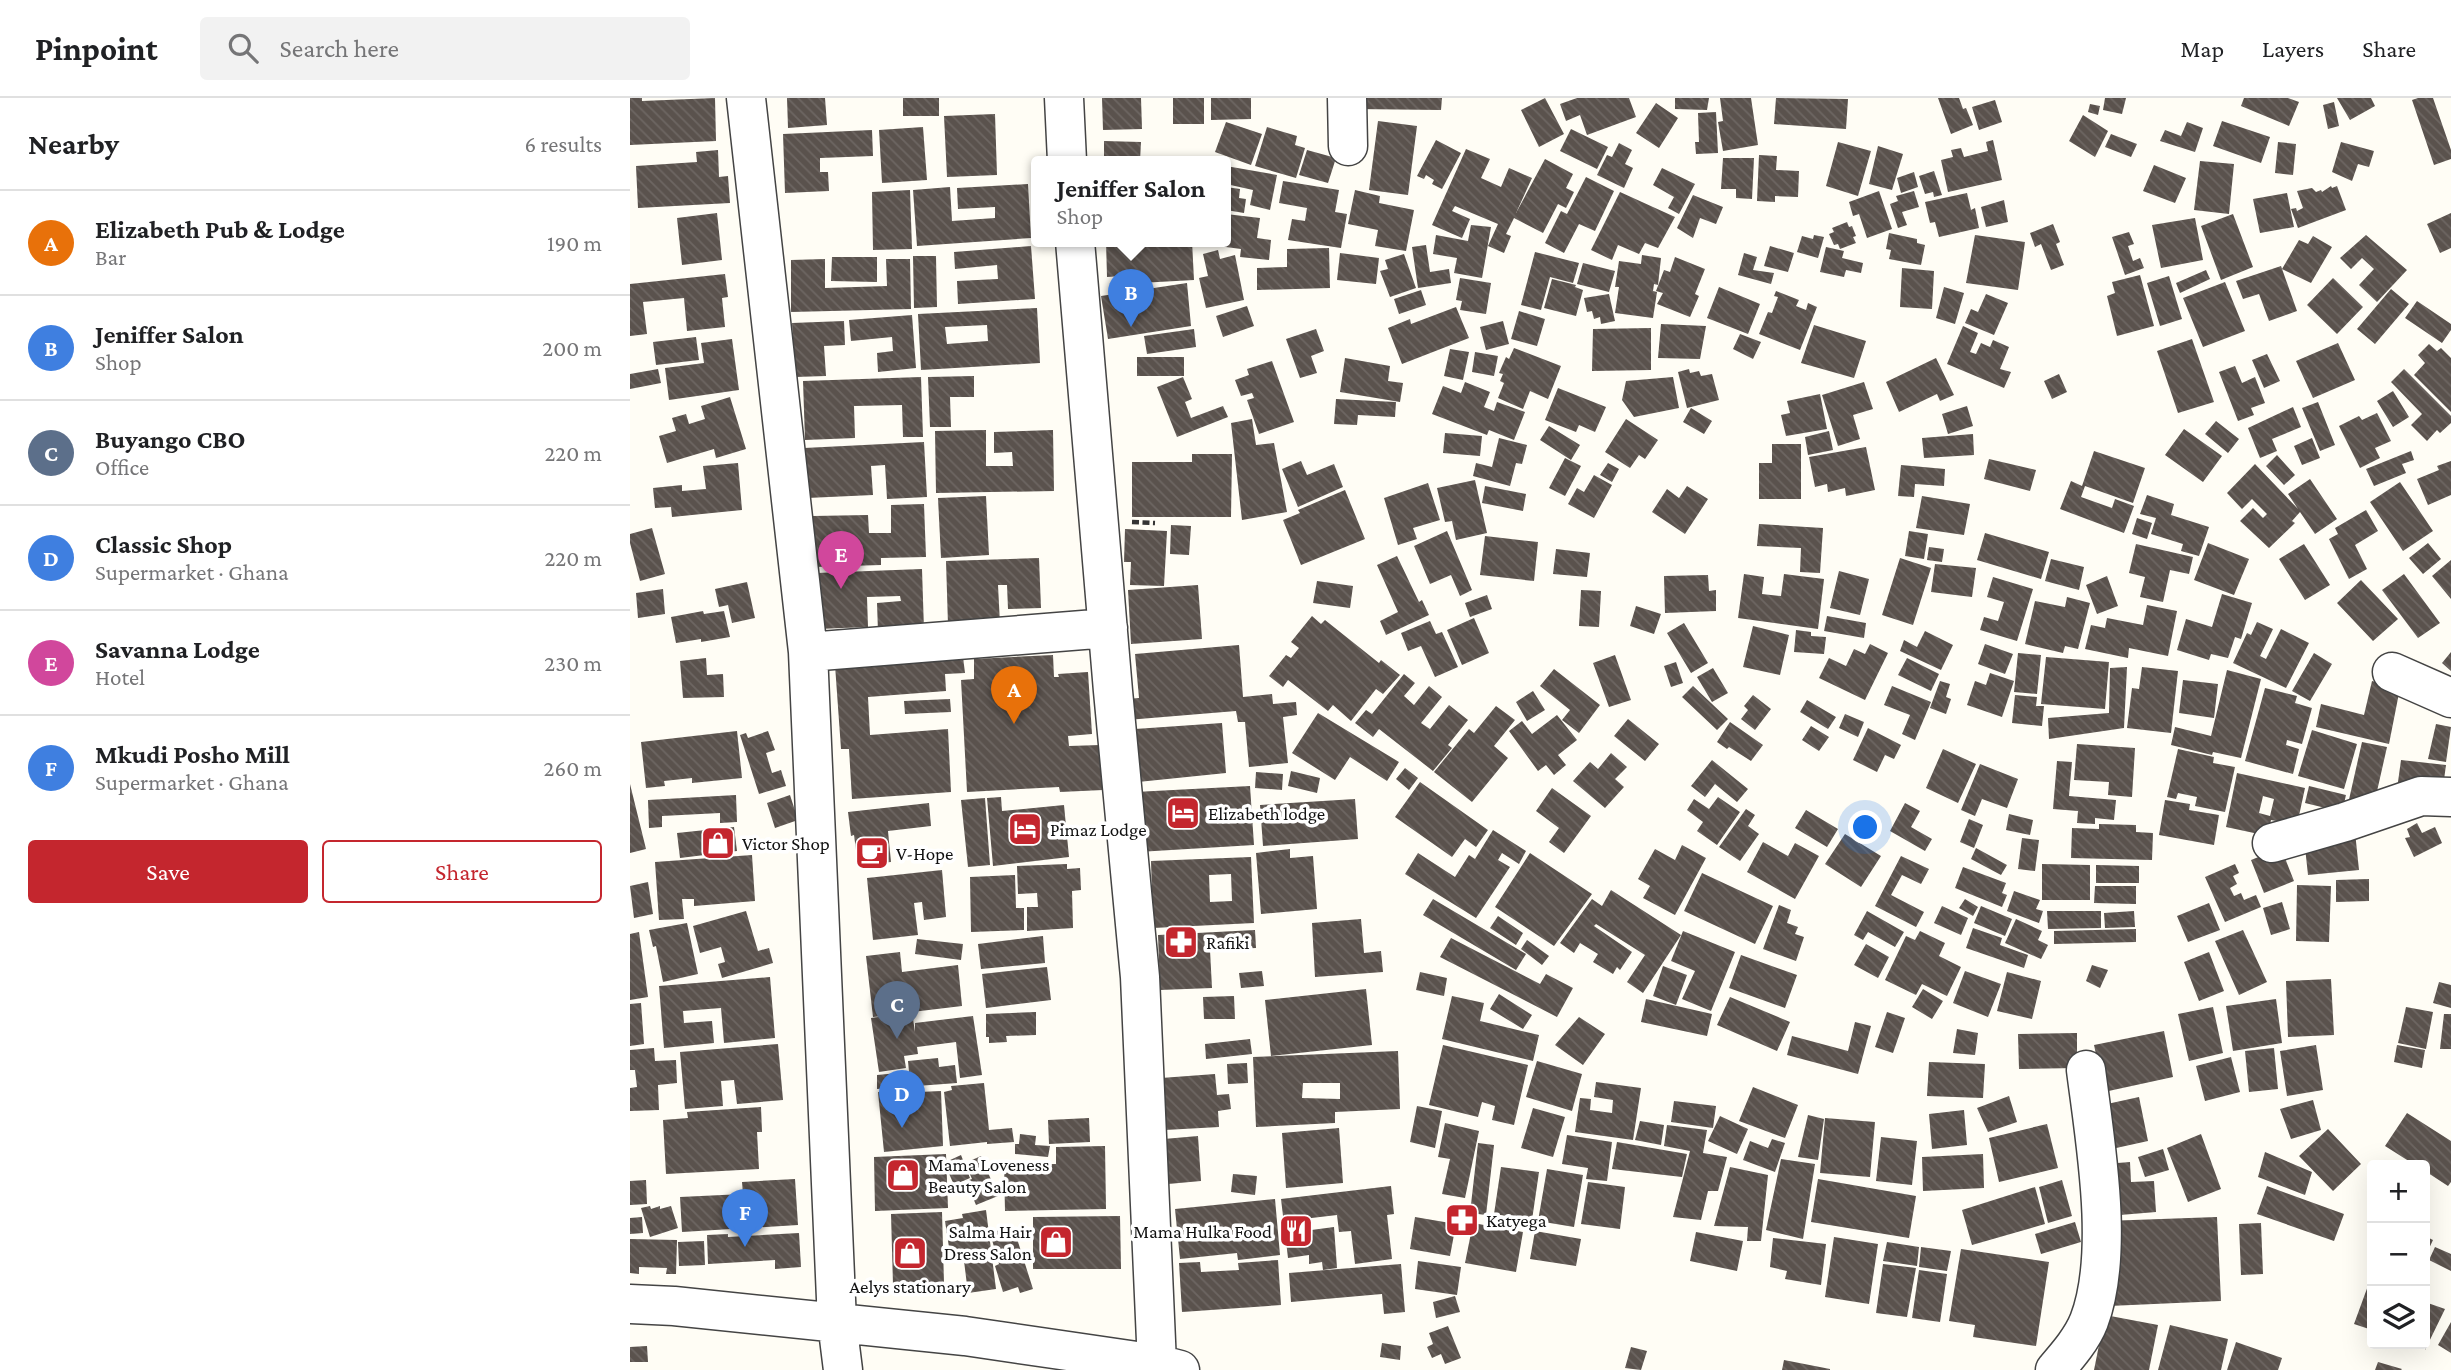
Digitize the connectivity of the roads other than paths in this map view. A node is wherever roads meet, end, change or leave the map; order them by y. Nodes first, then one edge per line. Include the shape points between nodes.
1 (746, 98) edge
2 (1063, 98) edge
3 (1348, 98) edge
4 (1348, 146) dead end
5 (1067, 156) edge
6 (1076, 247) edge
7 (1108, 628) junction
8 (808, 652) junction
9 (2392, 672) dead end
10 (2451, 698) edge
11 (2451, 797) edge
12 (2272, 843) dead end
13 (2086, 1069) dead end
14 (630, 1304) edge
15 (837, 1322) junction
16 (1169, 1367) edge
17 (843, 1370) edge
18 (2055, 1370) edge

1 - 8 street
2 - 5 street
3 - 4 street
6 - 7 street
7 - 8 street
7 - 16 street
8 - 15 street
9 - 10 street
11 - 12 street via 2421,796
13 - 18 street via 2098,1174 2099,1283 2088,1323
14 - 15 street
15 - 16 street
15 - 17 street

